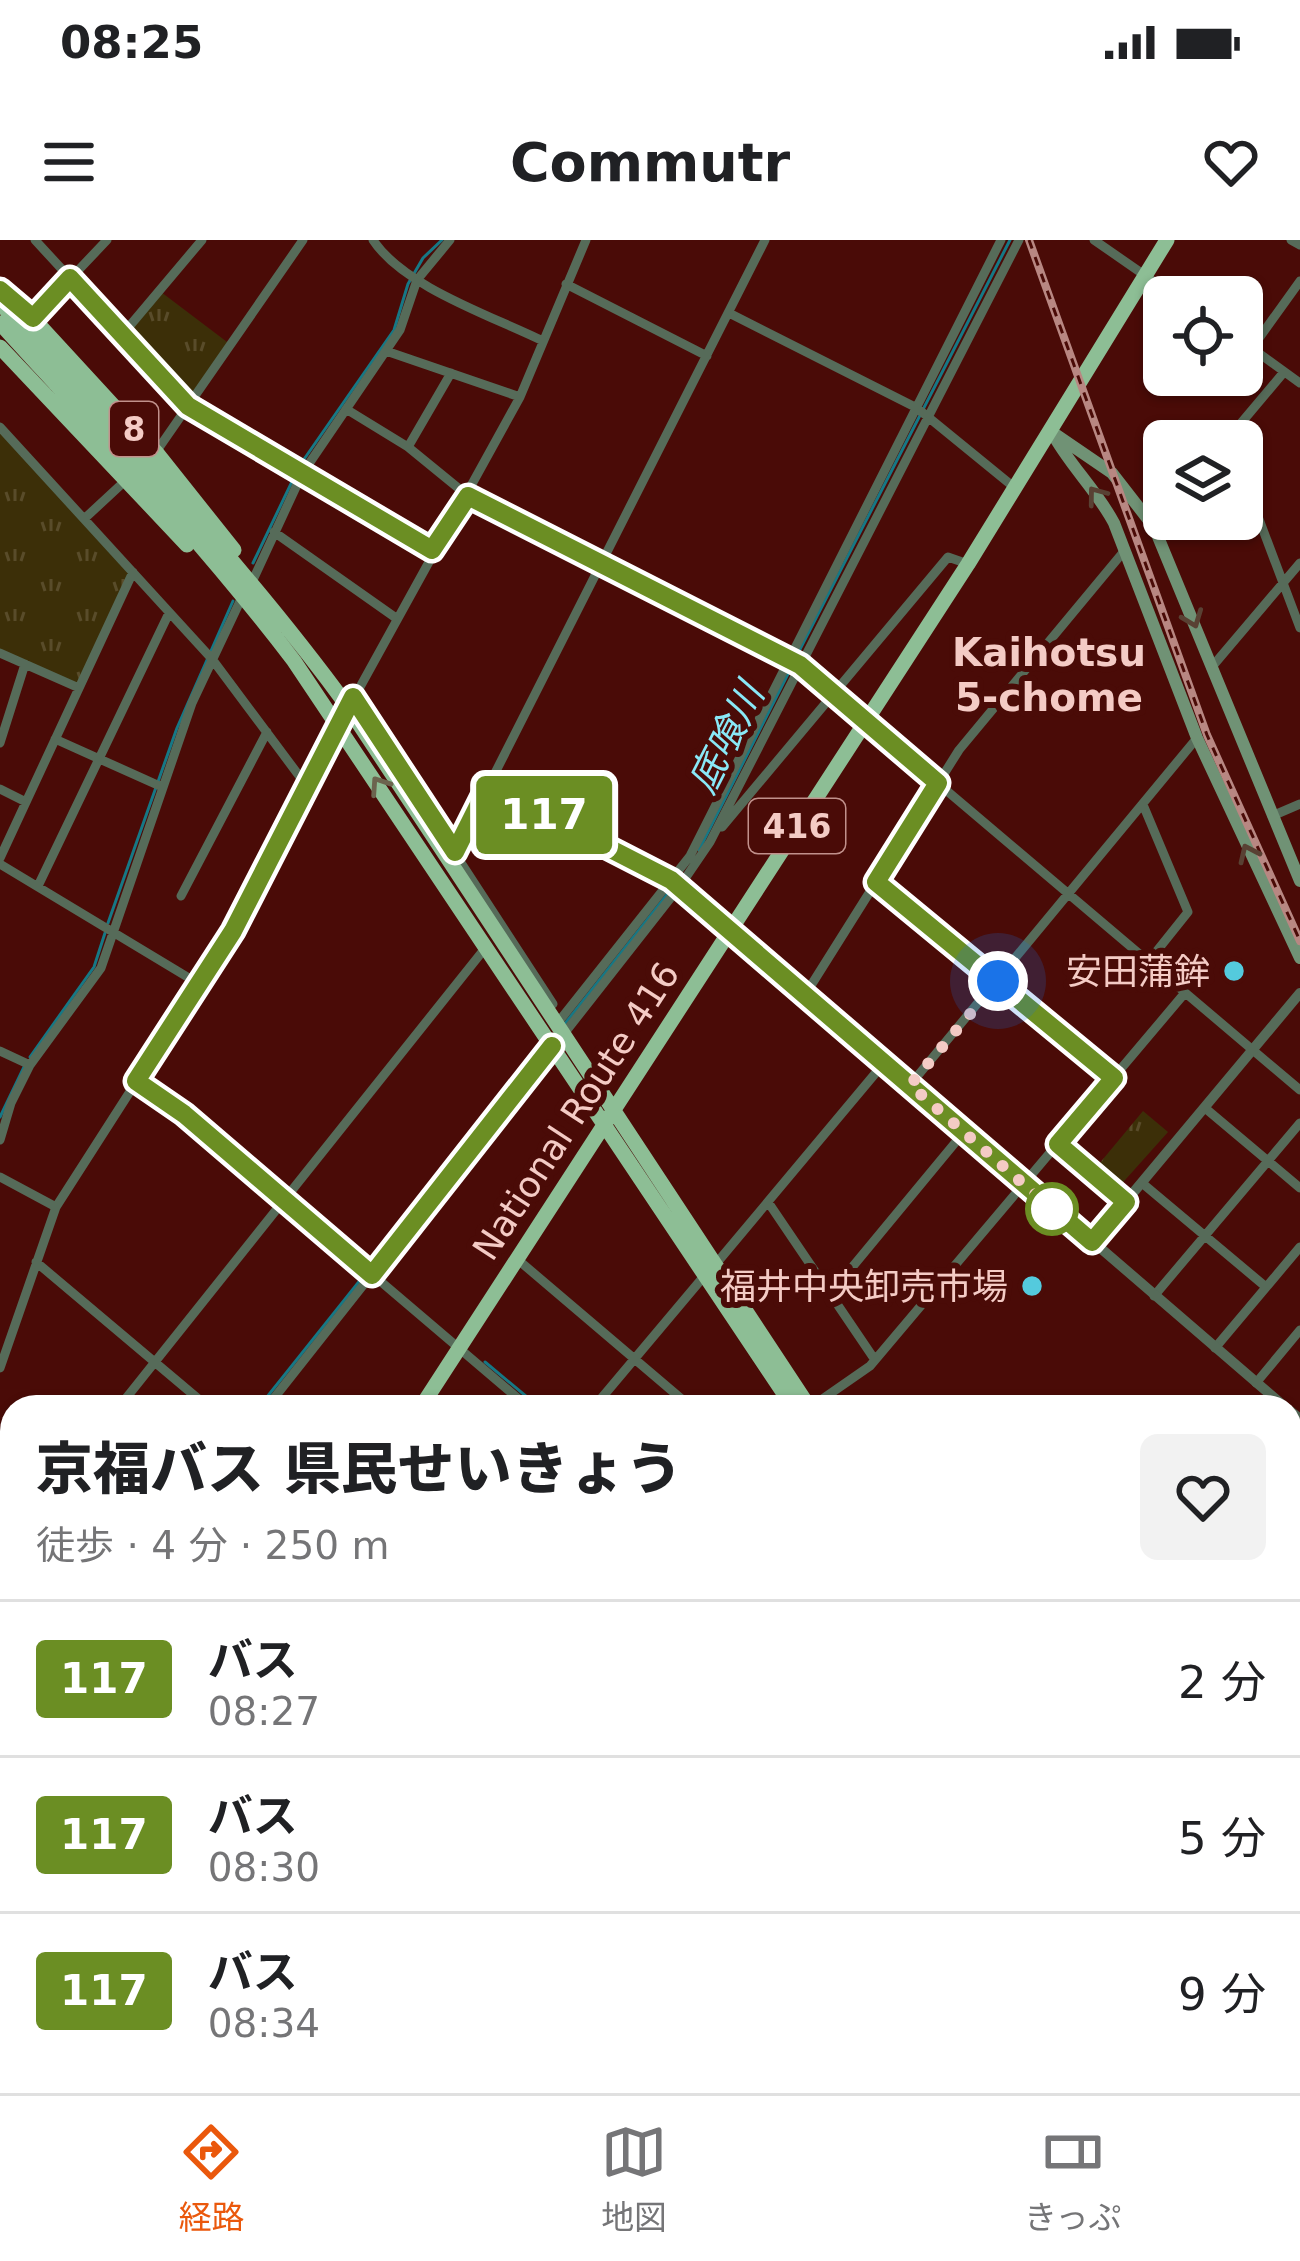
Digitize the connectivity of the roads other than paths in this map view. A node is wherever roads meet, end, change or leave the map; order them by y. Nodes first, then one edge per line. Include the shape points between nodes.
1 (35, 240) edge
2 (54, 240) edge
3 (107, 240) edge
4 (202, 240) edge
5 (303, 240) edge
6 (373, 240) edge
7 (450, 240) edge
8 (586, 240) edge
9 (765, 240) edge
10 (1001, 240) edge
11 (1019, 240) edge
12 (1094, 240) edge
13 (1167, 240) edge
14 (1292, 240) edge
15 (1300, 245) edge
16 (48, 254) junction
17 (1145, 276) joint
18 (70, 278) junction
19 (1143, 279) edge
20 (417, 280) junction
21 (1300, 281) edge
22 (566, 284) junction
23 (0, 290) edge
24 (1, 311) edge
25 (729, 314) junction
26 (33, 318) junction
27 (1263, 326) edge
28 (122, 335) junction
29 (543, 341) junction
30 (0, 347) edge
31 (386, 351) junction
32 (707, 356) junction
33 (1263, 357) edge
34 (1284, 372) junction
35 (451, 374) junction
36 (1300, 383) edge
37 (520, 397) junction
38 (188, 406) junction
39 (916, 408) junction
40 (346, 410) junction
41 (930, 417) junction
42 (1244, 420) edge
43 (0, 428) edge
44 (1051, 431) junction
45 (408, 447) junction
46 (156, 452) junction
47 (302, 474) junction
48 (125, 481) junction
49 (1016, 489) junction
50 (468, 496) junction
51 (1143, 513) edge
52 (84, 519) junction
53 (1263, 531) edge
54 (274, 532) junction
55 (1159, 540) edge
56 (432, 550) junction
57 (1125, 550) junction
58 (1300, 562) edge
59 (602, 564) junction
60 (968, 564) junction
61 (133, 572) junction
62 (1282, 583) junction
63 (247, 595) junction
64 (169, 613) junction
65 (396, 618) junction
66 (1300, 628) edge
67 (0, 653) edge
68 (212, 658) junction
69 (794, 662) junction
70 (25, 664) junction
71 (1211, 668) junction
72 (79, 688) junction
73 (834, 693) junction
74 (351, 702) junction
75 (865, 721) junction
76 (339, 724) junction
77 (267, 732) junction
78 (1197, 738) junction
79 (56, 739) junction
80 (0, 742) edge
81 (100, 760) junction
82 (938, 783) junction
83 (306, 784) junction
84 (488, 786) junction
85 (162, 788) junction
86 (0, 789) edge
87 (26, 802) junction
88 (1300, 804) edge
89 (1144, 807) junction
90 (1272, 816) junction
91 (710, 842) junction
92 (455, 852) junction
93 (0, 861) edge
94 (1300, 881) edge
95 (876, 882) junction
96 (676, 883) junction
97 (38, 886) junction
98 (1070, 895) junction
99 (181, 896) dead end
100 (730, 929) junction
101 (112, 932) junction
102 (486, 947) junction
103 (1300, 958) edge
104 (1148, 962) junction
105 (998, 981) junction
106 (199, 984) junction
107 (1300, 993) edge
108 (1184, 994) junction
109 (805, 995) junction
110 (560, 1031) junction
111 (0, 1051) edge
112 (1252, 1051) junction
113 (884, 1063) junction
114 (31, 1066) junction
115 (1114, 1078) junction
116 (136, 1081) junction
117 (910, 1085) junction
118 (1300, 1090) edge
119 (1205, 1108) junction
120 (608, 1116) junction
121 (1300, 1123) edge
122 (964, 1132) junction
123 (0, 1140) edge
124 (1058, 1144) junction
125 (1268, 1161) junction
126 (0, 1177) edge
127 (1142, 1183) junction
128 (1024, 1185) junction
129 (1300, 1188) edge
130 (284, 1199) junction
131 (768, 1202) junction
132 (1126, 1202) junction
133 (56, 1208) junction
134 (1205, 1236) junction
135 (1092, 1242) junction
136 (1300, 1246) edge
137 (515, 1258) junction
138 (36, 1262) junction
139 (710, 1270) junction
140 (372, 1275) junction
141 (1267, 1287) junction
142 (830, 1294) junction
143 (1154, 1296) junction
144 (1300, 1330) edge
145 (1216, 1348) junction
146 (458, 1349) junction
147 (636, 1358) junction
148 (875, 1360) junction
149 (156, 1362) junction
150 (0, 1368) edge
151 (1256, 1383) junction
152 (129, 1395) edge
153 (194, 1395) edge
154 (277, 1395) edge
155 (429, 1395) edge
156 (514, 1395) edge
157 (604, 1395) edge
158 (678, 1395) edge
159 (786, 1395) edge
160 (801, 1395) edge
161 (827, 1395) edge
162 (1271, 1395) edge

1 - 16 street
2 - 16 street
3 - 18 street
4 - 28 street
5 - 38 street
6 - 20 street via 386,261
7 - 20 street
8 - 22 street
9 - 25 street
10 - 39 street
11 - 41 street
12 - 17 street
13 - 17 highway, National Route 416 / 416
14 - 15 street
16 - 18 street
18 - 26 street
18 - 28 street
19 - 44 highway, National Route 416 / 416
20 - 29 street
20 - 31 street
21 - 27 street
22 - 29 street
22 - 32 street
23 - 26 highway, 8
24 - 63 highway, 8
25 - 32 street
25 - 39 street
26 - 46 highway, 8
28 - 38 street
29 - 37 street
30 - 48 highway, 8
31 - 35 street
31 - 40 street
32 - 59 street
33 - 34 street
34 - 36 street
34 - 42 street
35 - 37 street
35 - 45 street
37 - 50 street
38 - 46 street
38 - 47 street
39 - 41 street
39 - 69 street
40 - 45 street
40 - 47 street
41 - 49 street
41 - 69 street
43 - 52 street
44 - 49 highway, National Route 416 / 416
44 - 51 main road via 1112,473
57 -> 44 main road via 1105,506
45 - 50 street
46 - 63 highway, 8 via 230,542
47 - 54 street
47 - 56 street
48 - 52 street
48 - 63 highway, 8 via 216,576
49 - 60 highway, National Route 416 / 416
50 - 56 street
50 - 59 street
52 - 61 street
53 - 62 street
54 - 63 street
54 - 65 street
55 -> 71 main road
56 - 65 street
57 - 78 main road
57 - 82 street
58 - 62 street
59 - 69 street
59 - 84 street
60 - 73 street via 948,557
60 - 75 highway, National Route 416 / 416
61 - 64 street
61 - 72 street
62 - 66 street
62 - 71 street
63 - 68 street
63 - 74 highway, 8
63 - 76 highway, 8
64 - 68 street
64 - 81 street
65 - 74 street
67 - 70 street
68 - 77 street
68 - 85 street
69 - 73 street
69 - 91 street
69 - 96 street
70 - 72 street
70 - 80 street
71 - 90 main road
72 - 79 street
73 - 75 street
73 - 91 street
74 - 76 street
74 - 92 street
74 - 110 highway, 8
75 - 82 street
75 - 100 highway, National Route 416 / 416
76 - 83 street
102 -> 76 highway, 8
77 - 83 street
77 - 99 street
78 - 89 street
103 -> 78 main road
79 - 81 street
79 - 87 street
81 - 85 street
81 - 97 street
82 - 95 street
82 - 98 street
83 - 106 street
84 - 92 street
84 - 96 street
85 - 101 street
86 - 87 street
87 - 93 street
88 - 90 street
89 - 98 street
89 - 104 street via 1188,912
90 - 94 main road
91 - 96 street
92 - 110 street
93 - 97 street
95 - 105 street
95 - 109 street
96 - 100 street
96 - 110 street
97 - 101 street
98 - 104 street
98 - 105 street
100 - 109 street
100 - 120 highway, National Route 416 / 416
101 - 106 street
101 - 114 street via 101,968
102 - 110 highway, 8
102 - 130 street
104 - 108 street
105 - 115 street
105 - 117 street
106 - 116 street
107 - 112 street
108 - 112 street
108 - 115 street
109 - 113 street
110 - 120 highway, 8
110 - 140 street
111 - 114 street
112 - 118 street
112 - 119 street
113 - 117 street
113 - 131 street
114 - 123 street
115 - 124 street
116 - 130 street
116 - 133 street
117 - 122 street
119 - 125 street
119 - 127 street
120 - 137 highway, National Route 416 / 416
120 - 139 highway, 8
121 - 125 street
122 - 128 street
122 - 142 street
124 - 128 street
124 - 132 street
125 - 129 street
125 - 134 street
126 - 133 street
127 - 132 street
127 - 134 street
128 - 135 street
128 - 148 street
130 - 140 street
130 - 149 street
131 - 139 street
131 - 142 street
132 - 135 street
133 - 138 street
134 - 141 street
134 - 143 street
135 - 143 street
136 - 141 street
137 - 146 highway, National Route 416 / 416
137 - 147 street
138 - 149 street
138 - 150 street
139 - 147 street
139 - 159 highway, 8
139 - 160 highway, 8
140 - 146 street
140 - 154 street
141 - 145 street
142 - 148 street
143 - 145 street
144 - 151 street
145 - 151 street
146 - 155 highway, National Route 416 / 416
146 - 156 street
147 - 157 street
147 - 158 street
148 - 161 street
149 - 152 street
149 - 153 street
151 - 162 street

